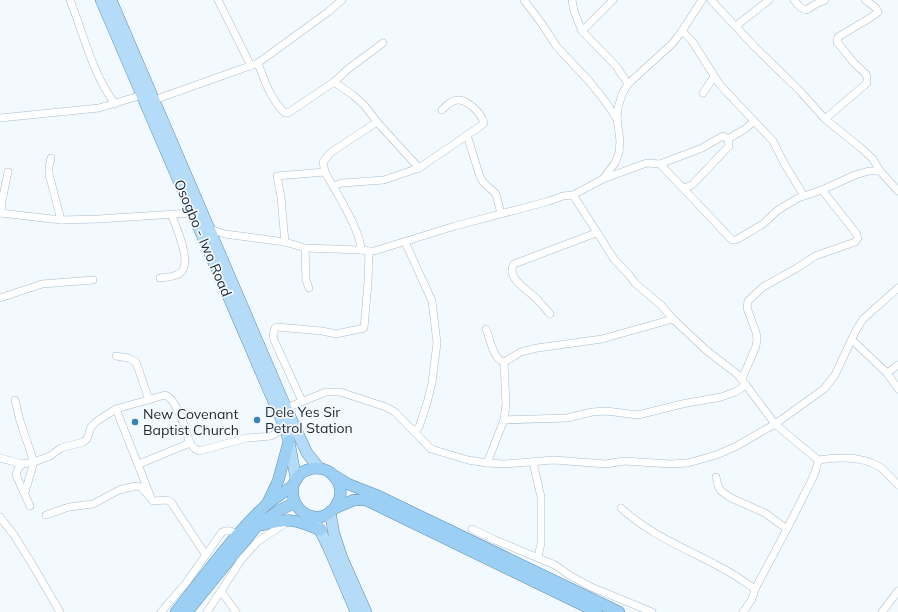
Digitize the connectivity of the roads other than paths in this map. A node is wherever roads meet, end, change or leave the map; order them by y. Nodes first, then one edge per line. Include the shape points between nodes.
1 (70, 0) edge
2 (101, 0) edge
3 (111, 0) edge
4 (218, 0) edge
5 (342, 0) edge
6 (524, 0) edge
7 (572, 0) edge
8 (613, 0) edge
9 (711, 0) edge
10 (769, 0) edge
11 (794, 0) edge
12 (825, 0) edge
13 (865, 0) edge
14 (699, 1) edge
15 (815, 2) edge
16 (736, 26) junction
17 (582, 31) junction
18 (682, 31) junction
19 (383, 43) dead end
20 (254, 64) junction
21 (714, 77) junction
22 (334, 82) junction
23 (628, 84) junction
24 (703, 92) dead end
25 (142, 95) junction
26 (154, 100) junction
27 (115, 104) junction
28 (442, 110) dead end
29 (0, 118) edge
30 (617, 119) junction
31 (825, 119) junction
32 (754, 121) junction
33 (377, 122) junction
34 (467, 135) junction
35 (728, 139) junction
36 (51, 158) dead end
37 (660, 164) junction
38 (419, 168) junction
39 (880, 171) junction
40 (8, 172) dead end
41 (326, 172) junction
42 (603, 179) junction
43 (333, 186) junction
44 (684, 188) junction
45 (822, 190) junction
46 (898, 191) edge
47 (573, 195) junction
48 (804, 196) junction
49 (1, 213) edge
50 (192, 213) junction
51 (171, 214) junction
52 (501, 214) junction
53 (61, 220) junction
54 (209, 229) junction
55 (596, 233) junction
56 (285, 242) junction
57 (405, 242) junction
58 (305, 248) junction
59 (361, 250) junction
60 (369, 252) junction
61 (160, 278) dead end
62 (93, 280) dead end
63 (309, 288) dead end
64 (898, 288) edge
65 (0, 298) edge
66 (550, 314) dead end
67 (673, 319) junction
68 (486, 329) dead end
69 (852, 340) junction
70 (116, 356) dead end
71 (504, 362) junction
72 (898, 365) edge
73 (887, 373) junction
74 (744, 382) junction
75 (898, 389) edge
76 (15, 400) dead end
77 (148, 400) junction
78 (302, 401) junction
79 (286, 408) junction
80 (116, 409) junction
81 (504, 420) junction
82 (775, 424) junction
83 (285, 428) junction
84 (414, 432) junction
85 (290, 440) junction
86 (190, 443) junction
87 (0, 458) edge
88 (818, 460) junction
89 (34, 462) junction
90 (536, 462) junction
91 (487, 463) junction
92 (22, 464) junction
93 (139, 464) junction
94 (320, 468) junction
95 (332, 473) junction
96 (716, 477) dead end
97 (294, 483) junction
98 (898, 485) edge
99 (25, 492) junction
100 (152, 501) junction
101 (294, 503) junction
102 (268, 504) junction
103 (30, 506) dead end
104 (621, 508) dead end
105 (333, 510) junction
106 (46, 515) dead end
107 (0, 517) edge
108 (310, 517) junction
109 (290, 520) junction
110 (256, 527) junction
111 (472, 529) dead end
112 (788, 529) junction
113 (320, 530) junction
114 (236, 535) junction
115 (205, 554) junction
116 (538, 557) junction
117 (755, 589) junction
118 (221, 591) junction
119 (898, 591) edge
120 (60, 612) edge
121 (161, 612) edge
122 (176, 612) edge
123 (188, 612) edge
124 (207, 612) edge
125 (236, 612) edge
126 (356, 612) edge
127 (366, 612) edge
128 (597, 612) edge
129 (619, 612) edge
130 (652, 612) edge
131 (743, 612) edge
132 (882, 612) edge

1 - 27 street via 98,76
2 - 25 main road, Osogbo - Iwo Road
3 - 26 main road, Osogbo - Iwo Road
4 - 20 street
5 - 20 street
6 - 30 street via 557,47 593,86
7 - 17 street
8 - 17 street
9 - 16 street
10 - 16 street
11 - 15 street via 806,10
12 - 15 street
13 - 31 street via 878,12 842,34 837,42 854,64 866,74 867,83
14 - 18 street
16 - 31 street
17 - 23 street via 616,66
18 - 21 street via 692,41
18 - 23 street via 664,52
19 - 22 street
20 - 22 street via 284,113 288,113
20 - 26 street
21 - 24 street
21 - 32 street
22 - 33 street via 365,106
23 - 30 street via 622,94
25 - 27 street
25 - 50 main road, Osogbo - Iwo Road
26 - 54 main road, Osogbo - Iwo Road
27 - 29 street via 99,108
28 - 34 street via 452,101 458,100 481,115 484,123
30 - 42 street via 619,153
31 - 39 street via 862,148
32 - 35 street
32 - 48 street via 773,141
33 - 38 street
33 - 41 street via 330,153 323,162
34 - 38 street
34 - 52 street via 479,174 483,182 496,194
35 - 37 street via 723,136 702,148
35 - 44 street via 729,146 692,185
36 - 53 street via 49,174
37 - 42 street via 647,163
37 - 44 street
38 - 43 street via 384,180
39 - 45 street via 855,175
39 - 46 street
40 - 49 street
41 - 43 street
41 - 56 street via 277,176
42 - 47 street
43 - 59 street via 355,229
44 - 48 street via 732,240 763,224 778,210
45 - 48 street
45 - 74 street via 858,238 855,242 815,256 763,287 748,301 747,308 757,339
47 - 52 street
47 - 55 street
49 - 53 street
50 - 51 street
50 - 83 main road, Osogbo - Iwo Road
51 - 53 street
51 - 61 street via 185,257 185,265 178,274
52 - 57 street
54 - 56 street via 224,234
54 - 79 main road, Osogbo - Iwo Road
55 - 66 street via 514,264 512,267 511,271 522,288 537,299
55 - 67 street via 635,283
56 - 58 street
57 - 60 street
57 - 84 street via 432,301 437,342 432,383 419,427
58 - 59 street
58 - 63 street via 306,280
59 - 60 street
60 - 78 street via 364,328 336,334 275,328 274,340
62 - 65 street via 42,284
64 - 69 street via 864,319
67 - 71 street via 602,339 521,352
67 - 74 street
68 - 71 street via 494,351 499,360
69 - 73 street
69 - 82 street via 835,376 824,389
70 - 77 street via 136,362
71 - 81 street
72 - 73 street
73 - 75 street
74 - 81 street via 735,392 722,397 638,415 606,411 567,418
74 - 82 street
76 - 89 street
77 - 80 street
77 - 86 street via 165,395 172,399
78 - 79 street
78 - 84 street via 326,392 340,392 391,409
79 - 94 main road, Osogbo - Iwo Road via 307,454
80 - 89 street via 97,421 83,442 61,448 50,456
80 - 93 street
81 - 91 street
82 - 88 street
82 - 90 street via 735,447 688,463 606,464 554,460
83 - 85 main road, Osogbo - Iwo Road
83 - 86 street via 271,436 248,438 199,451
84 - 91 street via 431,449
85 - 97 main road, Osogbo - Iwo Road
85 - 102 highway
86 - 93 street
87 - 92 street
88 - 98 street via 841,457 870,463 880,468
88 - 112 street
89 - 92 street
89 - 99 street
90 - 91 street
90 - 116 street via 541,497 541,543
92 - 99 street via 16,475
93 - 100 street
94 - 95 highway
94 - 97 highway via 306,470
95 - 105 highway via 340,486 341,494
95 - 129 highway via 348,484 376,494
96 - 112 street via 721,491 766,513
97 - 101 highway
97 - 102 highway
99 - 103 street
100 - 106 street via 141,487 136,486 119,490 93,504 69,507
100 - 115 street via 167,500 175,505
101 - 108 highway
101 - 110 highway
102 - 114 highway
104 - 117 street via 634,520 731,573
105 - 108 highway
105 - 127 main road via 334,534
105 - 128 highway via 354,500 366,500
107 - 120 street via 14,535
108 - 113 main road
109 - 110 highway
109 - 113 highway
109 - 118 street via 257,542 241,560
110 - 123 highway
111 - 116 street
112 - 117 street
113 - 126 main road
114 - 115 street via 228,530 222,532
114 - 122 highway
115 - 121 street via 186,583
116 - 130 street via 591,587
117 - 131 street
118 - 124 street
118 - 125 street
119 - 132 street

